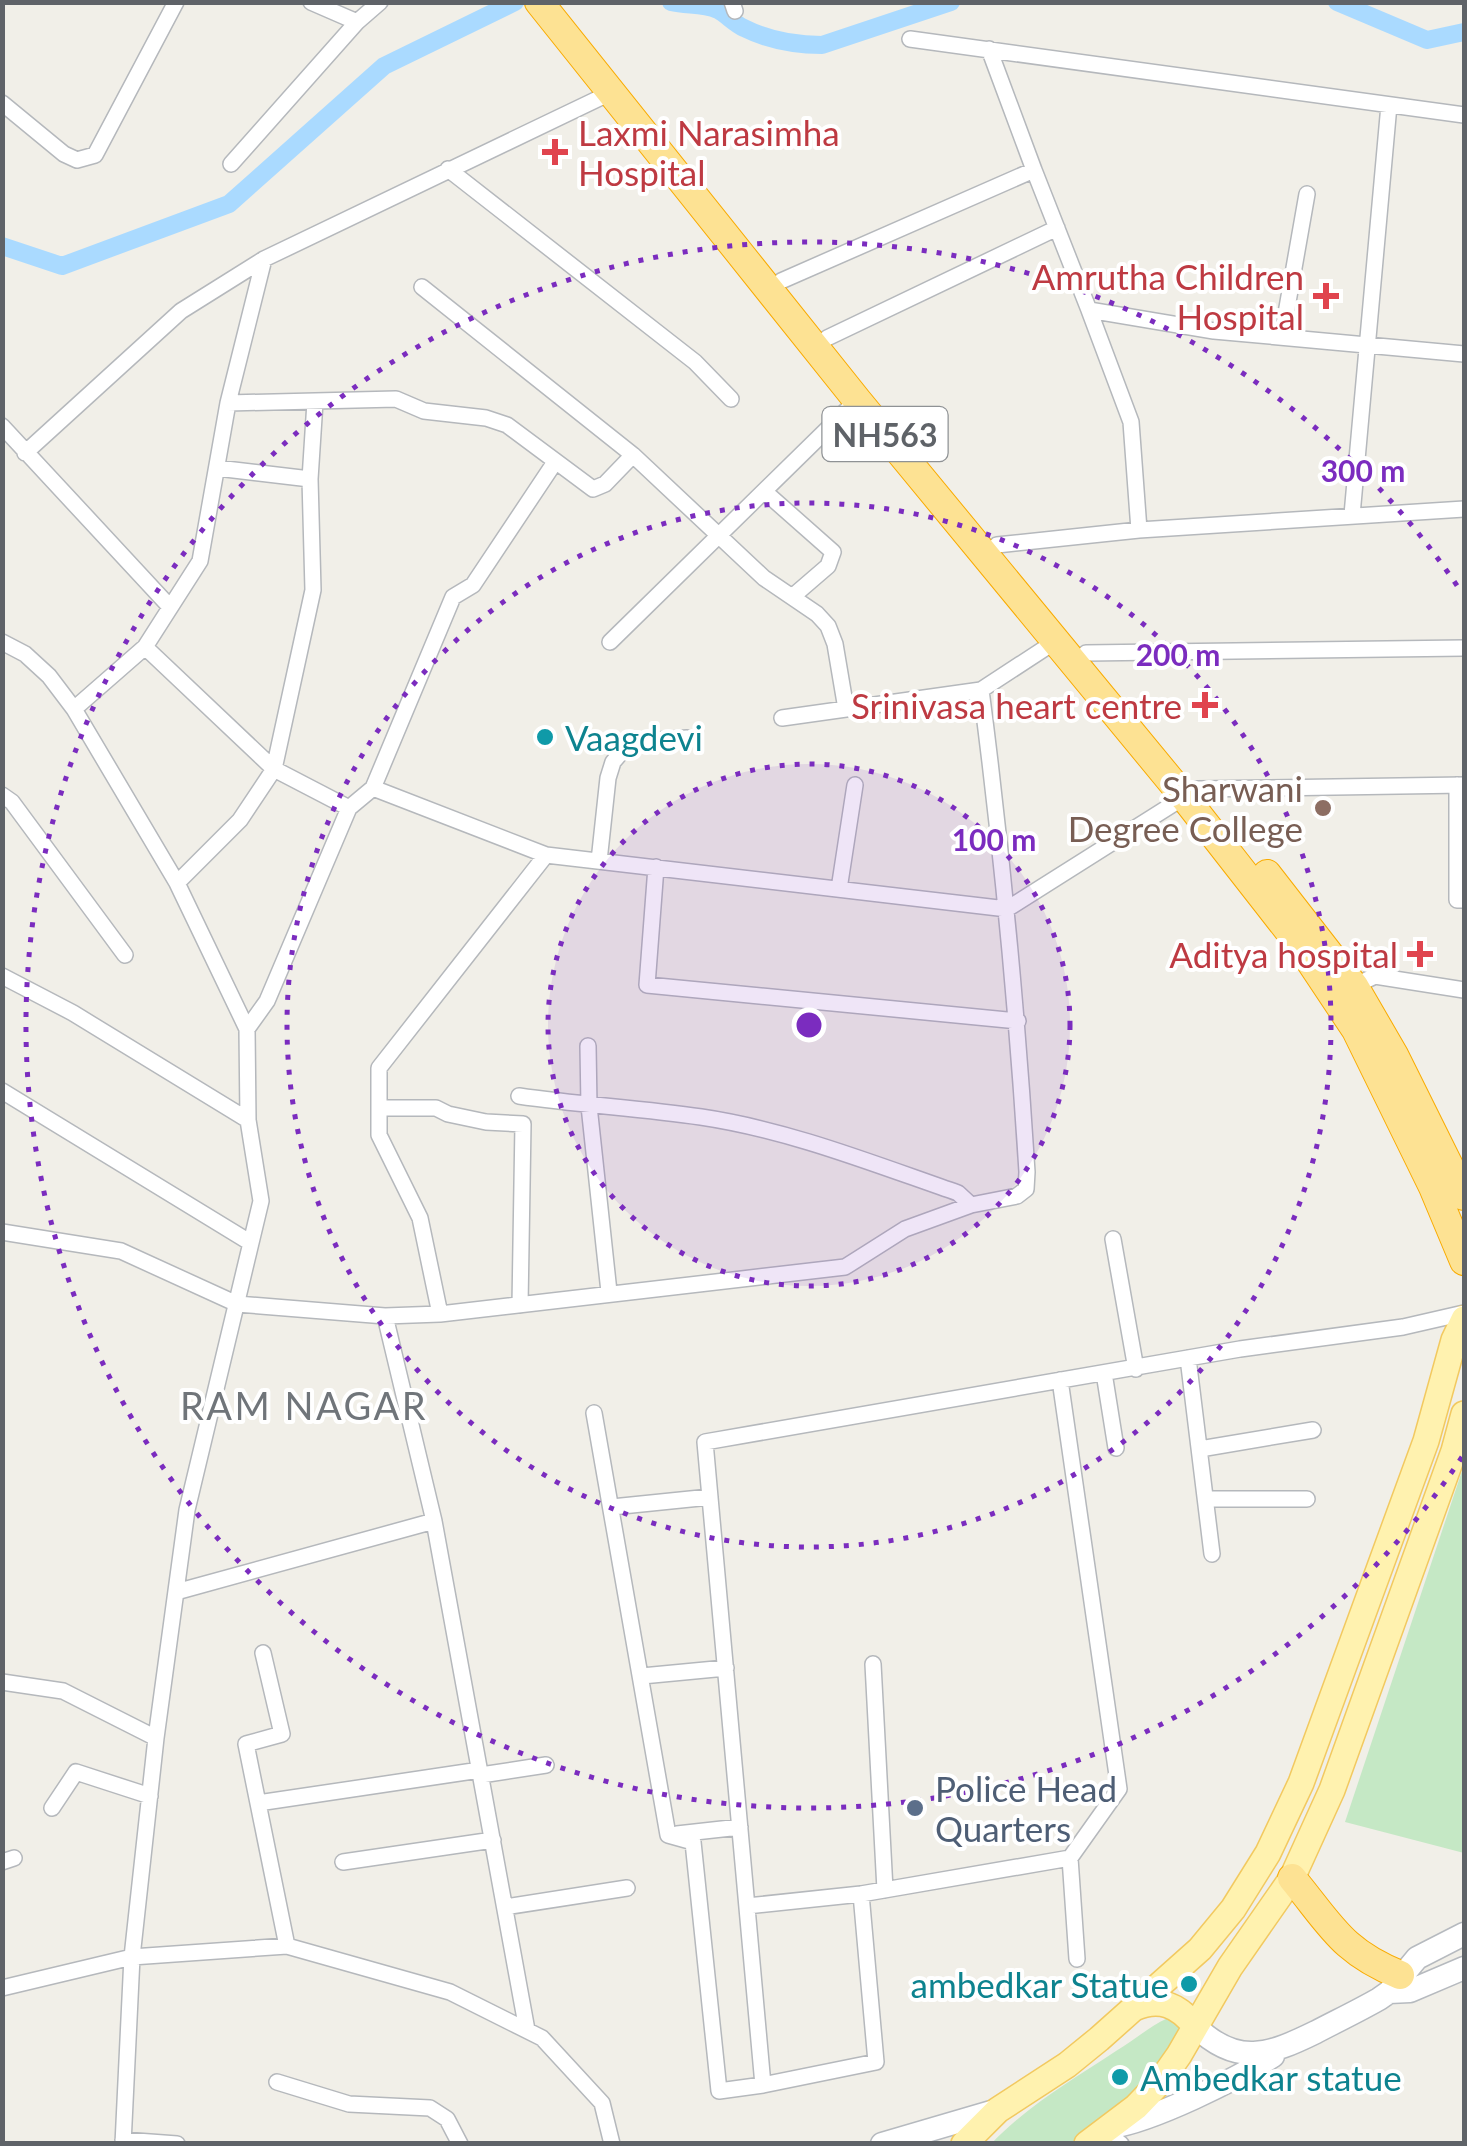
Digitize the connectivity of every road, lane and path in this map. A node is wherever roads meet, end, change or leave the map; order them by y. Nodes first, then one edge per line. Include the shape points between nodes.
1 (176, 2) edge
2 (311, 2) edge
3 (380, 2) edge
4 (538, 2) edge
5 (556, 2) edge
6 (356, 22) junction
7 (910, 39) dead end
8 (989, 49) junction
9 (595, 63) junction
10 (610, 93) junction
11 (2, 102) edge
12 (1389, 105) junction
13 (1464, 115) edge
14 (231, 164) dead end
15 (448, 169) junction
16 (1034, 170) junction
17 (1307, 194) dead end
18 (1056, 228) junction
19 (264, 259) junction
20 (781, 281) junction
21 (422, 287) dead end
22 (1089, 310) junction
23 (1282, 336) junction
24 (826, 338) junction
25 (1366, 343) junction
26 (1464, 354) edge
27 (732, 399) dead end
28 (857, 400) junction
29 (315, 402) junction
30 (228, 404) junction
31 (2, 426) edge
32 (25, 454) junction
33 (633, 456) junction
34 (555, 462) junction
35 (217, 468) junction
36 (310, 479) junction
37 (764, 491) junction
38 (1464, 509) edge
39 (1352, 515) junction
40 (1139, 530) junction
41 (717, 537) junction
42 (997, 545) junction
43 (792, 597) junction
44 (170, 607) junction
45 (1056, 641) junction
46 (2, 642) edge
47 (610, 642) dead end
48 (145, 647) junction
49 (1464, 648) edge
50 (1086, 653) junction
51 (982, 690) junction
52 (74, 709) junction
53 (846, 709) junction
54 (782, 718) dead end
55 (687, 738) dead end
56 (274, 769) junction
57 (855, 785) dead end
58 (1461, 785) edge
59 (373, 788) junction
60 (1191, 793) junction
61 (2, 795) edge
62 (348, 808) junction
63 (546, 855) junction
64 (599, 861) junction
65 (656, 868) junction
66 (176, 884) junction
67 (839, 889) junction
68 (1464, 900) edge
69 (1007, 909) junction
70 (125, 955) dead end
71 (2, 976) edge
72 (1354, 986) junction
73 (1464, 990) edge
74 (1018, 1021) junction
75 (247, 1029) junction
76 (588, 1046) dead end
77 (519, 1096) dead end
78 (4, 1097) edge
79 (589, 1106) junction
80 (380, 1108) junction
81 (248, 1120) junction
82 (1464, 1196) edge
83 (970, 1205) junction
84 (2, 1232) edge
85 (1113, 1239) dead end
86 (251, 1244) junction
87 (1464, 1261) edge
88 (609, 1292) junction
89 (236, 1304) junction
90 (520, 1305) junction
91 (440, 1314) junction
92 (385, 1316) junction
93 (1464, 1316) edge
94 (1188, 1358) junction
95 (1136, 1368) junction
96 (1104, 1373) junction
97 (1060, 1380) junction
98 (594, 1413) dead end
99 (1464, 1414) edge
100 (1313, 1430) dead end
101 (1116, 1448) dead end
102 (1200, 1450) junction
103 (710, 1497) junction
104 (1206, 1499) junction
105 (1307, 1499) dead end
106 (612, 1507) junction
107 (434, 1520) junction
108 (1212, 1554) dead end
109 (176, 1592) junction
110 (263, 1653) dead end
111 (873, 1664) dead end
112 (726, 1668) junction
113 (642, 1676) junction
114 (2, 1682) edge
115 (156, 1738) junction
116 (546, 1765) dead end
117 (481, 1773) junction
118 (150, 1796) junction
119 (258, 1803) junction
120 (52, 1808) dead end
121 (740, 1828) junction
122 (668, 1835) junction
123 (493, 1840) junction
124 (1070, 1858) junction
125 (343, 1862) dead end
126 (1292, 1878) junction
127 (627, 1888) dead end
128 (885, 1890) junction
129 (860, 1894) junction
130 (747, 1906) junction
131 (505, 1908) junction
132 (1464, 1934) edge
133 (286, 1946) junction
134 (132, 1957) junction
135 (1077, 1959) dead end
136 (1464, 1968) edge
137 (1395, 1984) junction
138 (2, 1988) edge
139 (1130, 2010) junction
140 (1195, 2026) junction
141 (526, 2030) junction
142 (1284, 2048) junction
143 (277, 2082) dead end
144 (763, 2084) junction
145 (998, 2110) junction
146 (1106, 2136) edge
147 (123, 2142) edge
148 (177, 2144) edge
149 (460, 2144) edge
150 (612, 2144) edge
151 (882, 2144) edge
152 (964, 2144) edge

1 - 11 street via 95,155 77,160 64,154
2 - 6 street
3 - 6 street
4 - 9 highway, NH563
5 - 9 highway, NH563
6 - 14 street
7 - 8 street
8 - 12 street
8 - 16 street
9 - 10 highway, NH563
9 - 20 highway, NH563
10 - 15 street
10 - 28 highway, NH563
12 - 13 street
12 - 25 street
15 - 19 street
15 - 27 street via 695,362
16 - 18 street
16 - 20 street
17 - 23 street
18 - 22 street
18 - 24 street
19 - 30 street
19 - 32 street via 181,311
20 - 24 highway, NH563
21 - 33 street
22 - 23 street
22 - 40 street via 1131,422
23 - 25 street
24 - 42 highway, NH563
25 - 26 street
25 - 39 street
28 - 37 street
28 - 45 highway, NH563
29 - 30 street
29 - 34 street via 396,399 424,411 486,418
29 - 36 street
30 - 35 street
31 - 32 street
32 - 44 street
33 - 34 street via 593,489
33 - 41 street
34 - 59 street via 473,586 453,597
35 - 36 street
35 - 44 street via 200,561
36 - 56 street via 313,590
37 - 41 street
37 - 43 street via 833,552 828,566
38 - 39 street
39 - 40 street
40 - 42 street
41 - 43 street
41 - 47 street
42 - 50 highway, NH563
43 - 53 street via 828,626
44 - 48 street
45 - 51 street
45 - 60 highway, NH563
46 - 52 street via 25,654
48 - 52 street
48 - 56 street
49 - 50 street
50 - 60 highway, NH563
51 - 53 street
51 - 69 street
52 - 66 street
53 - 54 street
55 - 64 street via 630,742 613,762
56 - 62 street
56 - 66 street via 240,820
57 - 67 street
58 - 60 street
58 - 68 street via 1457,900
59 - 62 street
59 - 63 street
60 - 69 street
60 - 72 highway, NH563 via 1311,926
60 - 87 highway, NH563 via 1346,1014
61 - 70 street
62 - 75 street via 267,1001
63 - 64 street
63 - 80 street via 380,1068
64 - 65 street
65 - 67 street
65 - 74 street via 647,984
66 - 75 street
67 - 69 street
69 - 74 street
71 - 81 street
72 - 73 street via 1375,976
72 - 82 highway, NH563
74 - 83 street via 1026,1189
75 - 81 street
76 - 79 street
77 - 79 street
78 - 86 street
79 - 83 street via 703,1117 811,1142 958,1192
79 - 88 street
80 - 90 street via 436,1108 523,1124
80 - 91 street via 380,1135 420,1218
81 - 86 street via 261,1201
83 - 88 street via 905,1229 844,1268
84 - 89 street via 121,1251
85 - 95 street
86 - 89 street
88 - 90 street
89 - 92 street
89 - 109 street via 187,1510
90 - 91 street
91 - 92 street
92 - 107 street
93 - 94 street
93 - 139 main road via 1301,1783 1268,1852 1200,1949
94 - 95 street
94 - 102 street
95 - 96 street
96 - 97 street
96 - 101 street
97 - 103 street via 706,1442
97 - 124 street via 1119,1789
98 - 106 street
99 - 126 main road via 1332,1790
100 - 102 street
102 - 104 street
103 - 106 street
103 - 112 street
104 - 105 street
104 - 108 street
106 - 113 street
107 - 109 street
107 - 117 street
109 - 115 street
110 - 119 street via 282,1734 246,1744
111 - 128 street
112 - 113 street
112 - 121 street
113 - 122 street
114 - 115 street via 63,1691
115 - 118 street
116 - 117 street
117 - 119 street
117 - 123 street
118 - 120 street via 76,1772
118 - 134 street
119 - 133 street
121 - 122 street
121 - 130 street
122 - 144 street via 693,1842 719,2091
123 - 125 street
123 - 131 street
124 - 128 street
124 - 135 street
126 - 137 highway via 1338,1937
126 - 140 main road
127 - 131 street
128 - 129 street
129 - 130 street
129 - 144 street via 876,2062
130 - 144 street
131 - 141 street
132 - 137 street via 1416,1958
133 - 134 street
133 - 141 street via 450,1992
134 - 138 street
134 - 147 street
136 - 137 street via 1410,1991
137 - 142 street
139 - 140 main road via 1166,2003
139 - 145 main road via 1067,2065
140 - 142 street via 1209,2040 1246,2054
140 - 146 main road via 1160,2082
141 - 150 street via 542,2038 602,2102
142 - 146 street
143 - 149 street via 349,2104 430,2108 447,2119
145 - 151 street
145 - 152 main road
147 - 148 street

